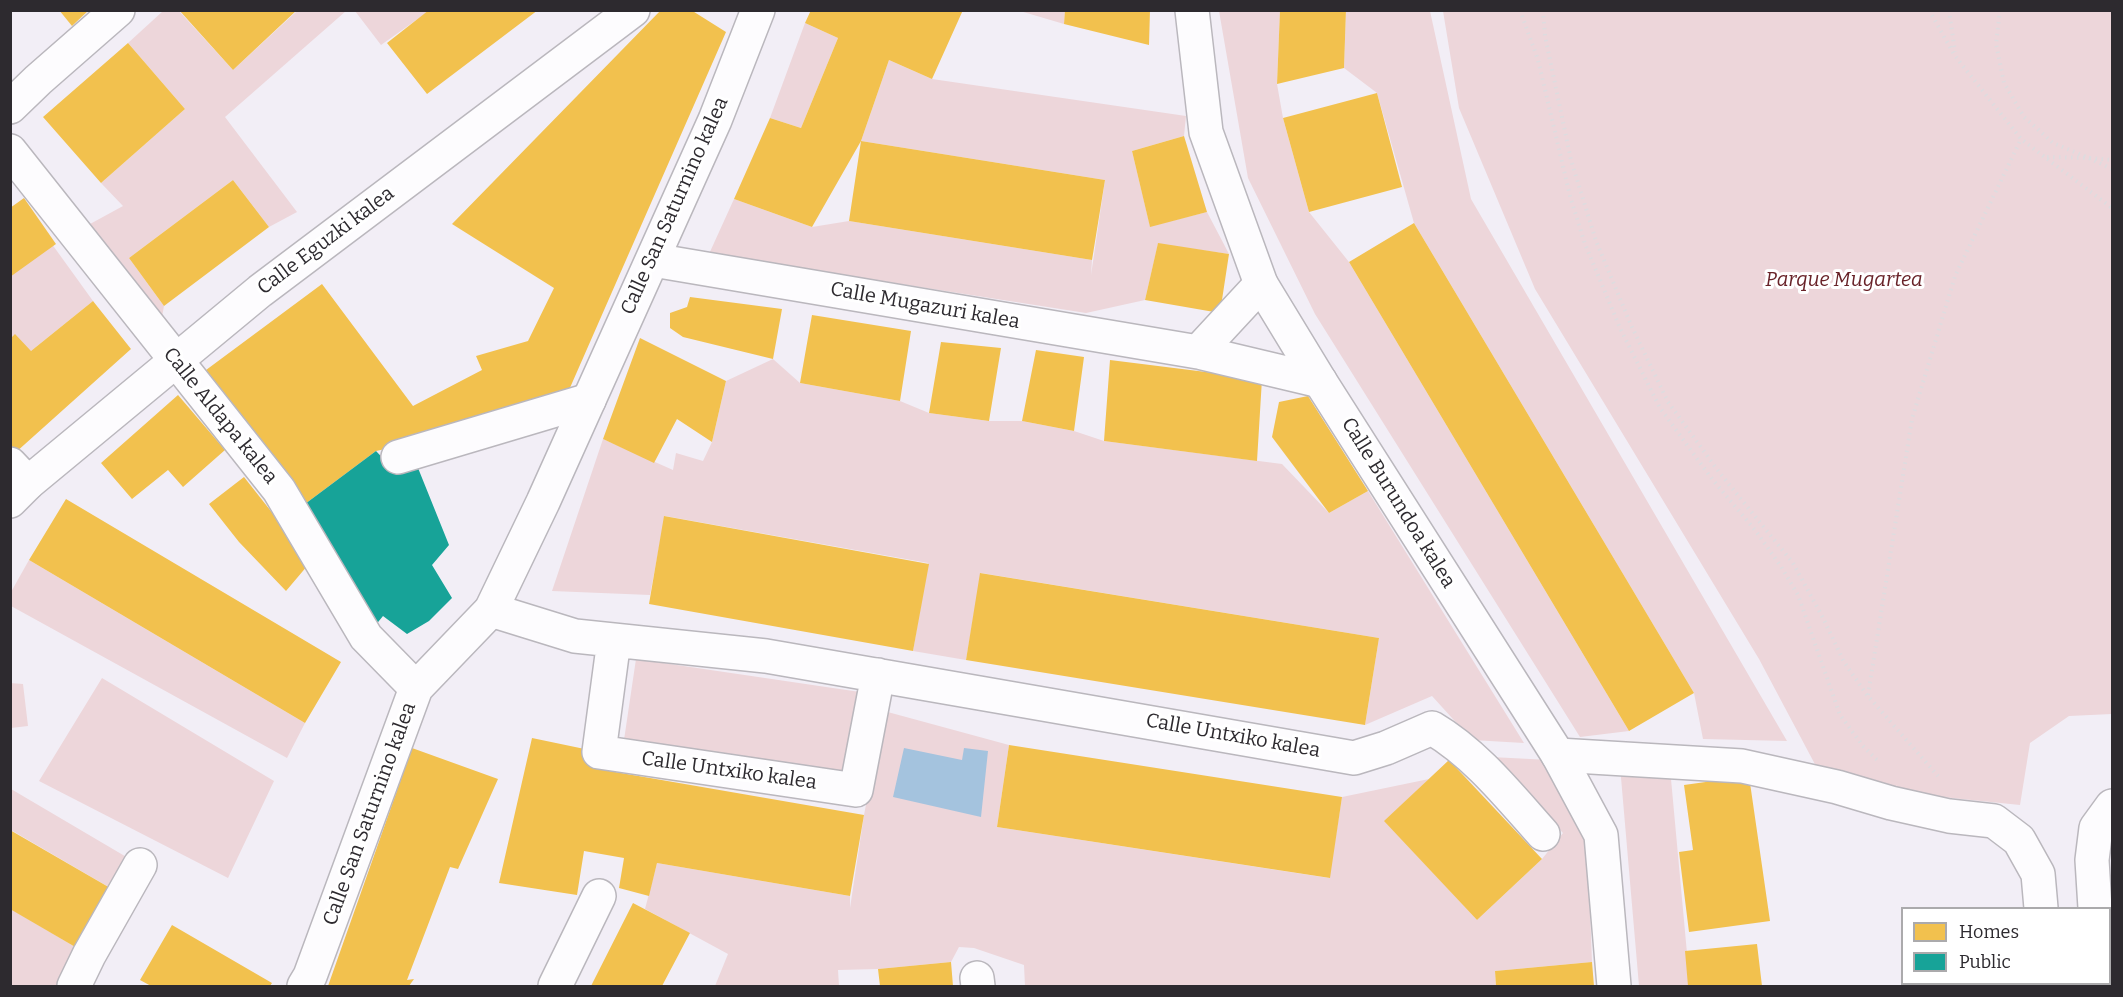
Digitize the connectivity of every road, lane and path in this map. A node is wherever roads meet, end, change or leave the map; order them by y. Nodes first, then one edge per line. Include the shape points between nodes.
1 (118, 10) edge
2 (633, 10) edge
3 (1192, 10) edge
4 (1520, 10) edge
5 (1543, 10) edge
6 (1929, 10) edge
7 (1949, 10) edge
8 (2000, 10) edge
9 (749, 15) edge
10 (1955, 56) junction
11 (10, 107) edge
12 (2021, 139) junction
13 (10, 152) edge
14 (2046, 157) junction
15 (2089, 158) junction
16 (2112, 160) edge
17 (2112, 169) edge
18 (2112, 208) edge
19 (652, 260) junction
20 (1261, 284) junction
21 (1198, 352) junction
22 (176, 361) junction
23 (1320, 381) junction
24 (589, 400) junction
25 (398, 457) dead end
26 (16, 483) edge
27 (490, 610) junction
28 (614, 640) junction
29 (878, 675) junction
30 (416, 688) junction
31 (1868, 695) junction
32 (1558, 755) junction
33 (1885, 768) dead end
34 (1945, 783) dead end
35 (2112, 806) edge
36 (1543, 834) dead end
37 (140, 864) dead end
38 (599, 896) dead end
39 (2041, 907) edge
40 (2095, 907) edge
41 (74, 987) edge
42 (304, 987) edge
43 (555, 987) edge
44 (1614, 987) edge

1 - 11 street
2 - 22 street, Calle Eguzki kalea via 260,291
3 - 20 street, Calle Burundoa kalea via 1206,132
4 - 33 path via 1538,60 1585,244 1620,328 1660,408 1780,565 1798,595 1840,715
5 - 31 path via 1572,160 1596,241 1658,383 1719,472 1792,564 1844,662
6 - 10 path
7 - 10 path
8 - 15 path via 1996,44 2004,83 2024,117 2053,143
9 - 19 street, Calle San Saturnino kalea via 715,120
10 - 12 path
12 - 14 path
12 - 31 path via 1954,276 1912,419
13 - 22 street, Calle Aldapa kalea
14 - 15 path
14 - 18 path
15 - 16 path
15 - 17 path
19 - 21 street, Calle Mugazuri kalea
19 - 24 street, Calle San Saturnino kalea
20 - 21 street
20 - 23 street, Calle Burundoa kalea
21 - 23 street, Calle Mugazuri kalea
22 - 26 street, Calle Eguzki kalea
22 - 30 street, Calle Aldapa kalea via 279,490 366,638
23 - 32 street, Calle Burundoa kalea
24 - 25 street
24 - 27 street, Calle San Saturnino kalea
27 - 28 street, Calle Untxiko kalea via 575,636
27 - 30 street, Calle San Saturnino kalea
28 - 29 street, Calle Untxiko kalea via 766,656
28 - 29 street, Calle Untxiko kalea via 598,752 856,790
29 - 36 street, Calle Untxiko kalea via 1354,758 1432,728 1453,740
30 - 42 street, Calle San Saturnino kalea
31 - 34 path
32 - 39 street via 1742,766 1949,816 1994,821 2019,840 2038,874
32 - 44 street, Calle Burundoa kalea via 1601,835
35 - 40 street via 2096,828 2092,860
37 - 41 street
38 - 43 street

